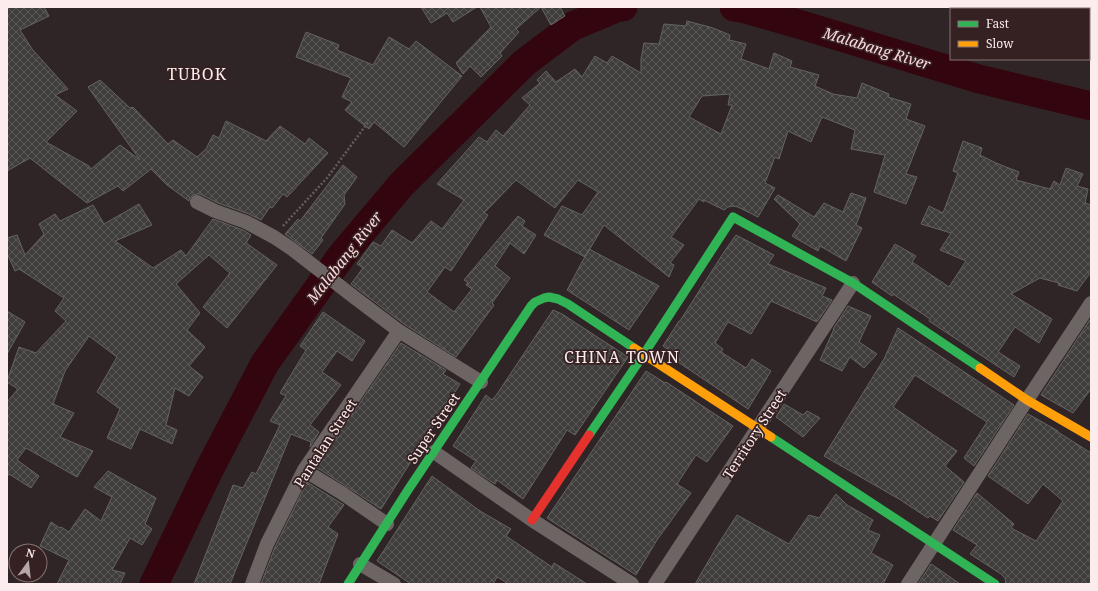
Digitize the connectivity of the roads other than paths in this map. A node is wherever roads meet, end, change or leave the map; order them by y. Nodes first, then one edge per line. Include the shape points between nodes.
1 (197, 202) dead end
2 (853, 283) junction
3 (1091, 303) edge
4 (399, 331) junction
5 (644, 354) junction
6 (481, 382) junction
7 (1027, 400) junction
8 (757, 429) junction
9 (1091, 437) edge
10 (434, 452) junction
11 (304, 470) junction
12 (532, 520) junction
13 (387, 524) junction
14 (933, 544) junction
15 (360, 564) junction
16 (252, 584) edge
17 (348, 584) edge
18 (394, 584) edge
19 (632, 584) edge
20 (655, 584) edge
21 (908, 584) edge
22 (995, 584) edge

1 - 4 street via 246,222 274,237
2 - 5 street via 733,217
2 - 7 street
2 - 8 street, Territory Street
3 - 7 street
4 - 6 street
4 - 11 street, Pantalan Street
5 - 6 street, Super Street via 568,304 556,298 542,298 531,306
5 - 8 street
5 - 12 street
6 - 10 street, Super Street
7 - 9 street
7 - 14 street
8 - 14 street
8 - 20 street, Territory Street
10 - 12 street
10 - 13 street, Super Street
11 - 13 street
11 - 16 street, Pantalan Street via 267,544
12 - 19 street
13 - 15 street, Super Street
14 - 21 street
14 - 22 street
15 - 17 street, Super Street
15 - 18 street

